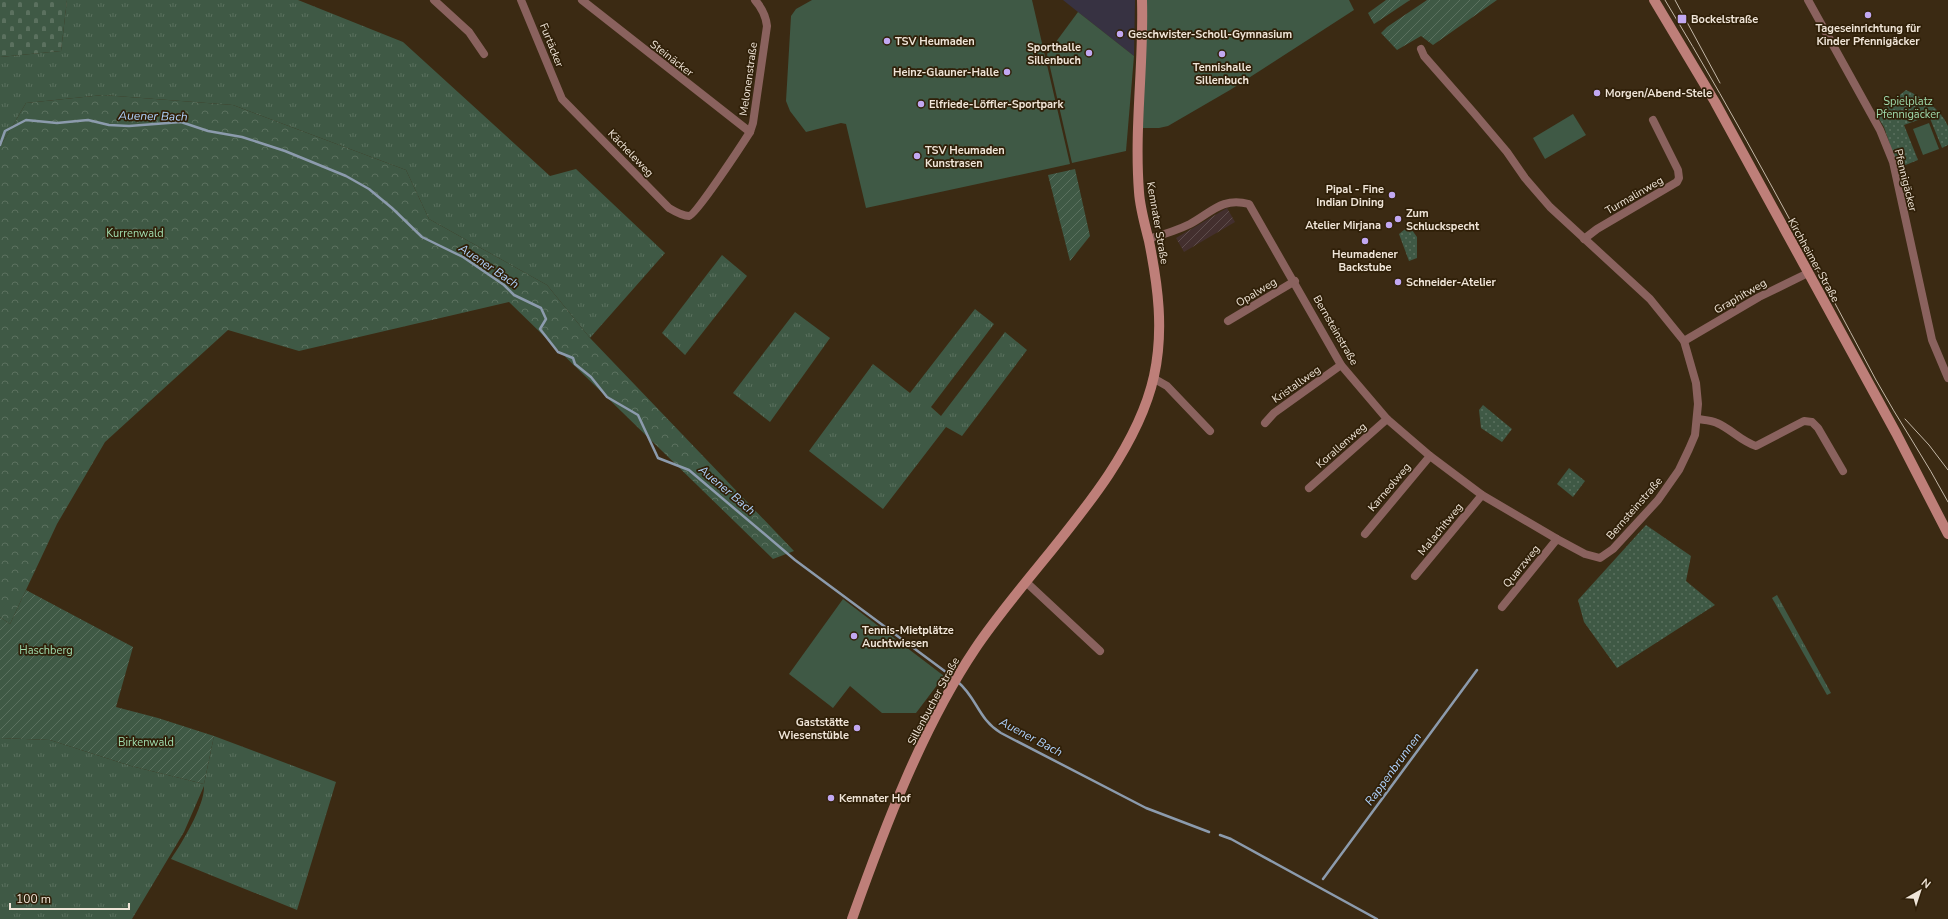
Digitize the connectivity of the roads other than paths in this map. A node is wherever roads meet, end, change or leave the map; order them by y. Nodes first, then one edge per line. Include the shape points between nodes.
1 (434, 0) edge
2 (521, 0) edge
3 (582, 0) edge
4 (755, 0) edge
5 (1142, 0) edge
6 (1654, 0) edge
7 (1808, 0) edge
8 (1421, 49) dead end
9 (484, 54) dead end
10 (562, 99) joint
11 (1653, 120) dead end
12 (750, 132) junction
13 (689, 216) joint
14 (1148, 239) junction
15 (1584, 239) junction
16 (1808, 272) junction
17 (1295, 281) junction
18 (1228, 321) dead end
19 (1684, 341) junction
20 (1341, 366) junction
21 (1153, 378) junction
22 (1948, 378) edge
23 (1387, 419) junction
24 (1698, 419) junction
25 (1265, 423) dead end
26 (1210, 431) dead end
27 (1430, 456) junction
28 (1843, 471) dead end
29 (1309, 488) dead end
30 (1482, 494) junction
31 (1075, 519) joint
32 (1365, 534) dead end
33 (1948, 534) edge
34 (1557, 539) junction
35 (1415, 576) dead end
36 (1026, 582) junction
37 (1502, 606) dead end
38 (1100, 651) dead end
39 (852, 919) edge

1 - 9 street via 469,32
2 - 10 street, Furtäcker
3 - 12 street, Steinäcker
4 - 12 street, Melonenstraße via 763,10 767,26
5 - 14 street, Kemnater Straße via 1137,153 1139,195
6 - 16 street, Kirchheimer Straße via 1707,89
7 - 22 street, Pfennigäcker via 1880,130 1893,162 1932,340
8 - 15 street, Bernsteinstraße via 1424,56 1497,140 1525,178 1550,207
10 - 13 street, Kächeleweg via 669,208
11 - 15 street, Turmalinweg via 1678,170 1677,182
12 - 13 street, Melonenstraße via 705,198
14 - 17 street, Bernsteinstraße via 1190,224 1228,202 1250,204
14 - 21 street, Kemnater Straße via 1159,309 1160,334
15 - 19 street, Bernsteinstraße via 1650,299
16 - 19 street, Graphitweg
16 - 33 street, Kirchheimer Straße
17 - 18 street, Opalweg
17 - 20 street, Bernsteinstraße
19 - 24 street, Bernsteinstraße via 1696,383
20 - 23 street, Bernsteinstraße
20 - 25 street, Kristallweg via 1274,413
21 - 26 street via 1167,386
21 - 31 street, Kemnater Straße via 1140,418 1125,446
23 - 27 street, Bernsteinstraße
23 - 29 street, Korallenweg
24 - 28 street via 1715,422 1746,443 1756,446 1804,421 1812,422
24 - 34 street, Bernsteinstraße via 1695,435 1679,470 1658,500 1613,549 1600,558 1585,554
27 - 30 street, Bernsteinstraße
27 - 32 street, Karneolweg
30 - 34 street, Bernsteinstraße
30 - 35 street, Malachitweg
31 - 36 street, Sillenbucher Straße
34 - 37 street, Quarzweg
36 - 38 street
36 - 39 street, Sillenbucher Straße via 956,679 918,754

